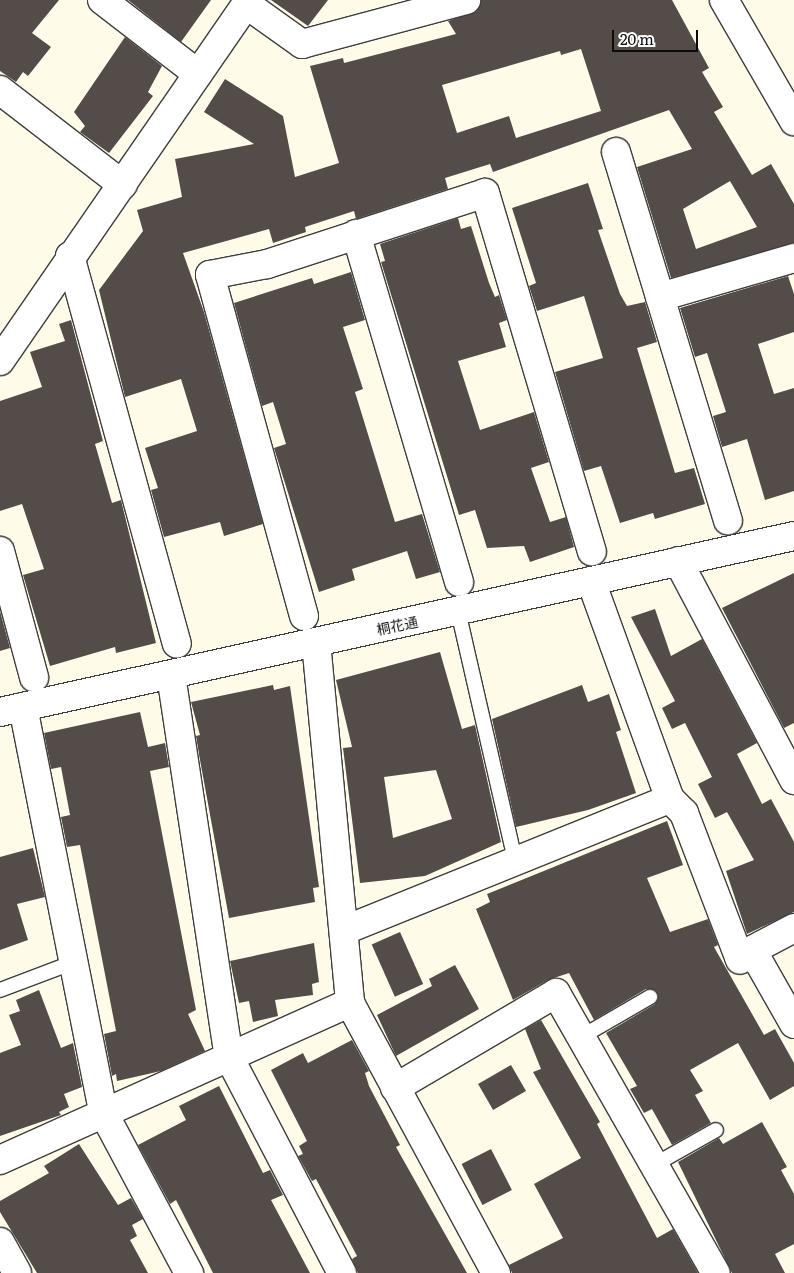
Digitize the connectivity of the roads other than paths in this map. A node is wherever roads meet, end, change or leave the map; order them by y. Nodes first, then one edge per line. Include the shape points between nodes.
1 (102, 0) edge
2 (466, 0) edge
3 (724, 0) edge
4 (247, 2) edge
5 (198, 74) junction
6 (0, 90) edge
7 (794, 121) edge
8 (616, 152) dead end
9 (123, 185) junction
10 (356, 234) junction
11 (70, 256) junction
12 (794, 258) edge
13 (660, 297) junction
14 (0, 361) edge
15 (728, 520) dead end
16 (794, 536) edge
17 (0, 551) edge
18 (592, 552) dead end
19 (678, 561) junction
20 (591, 581) junction
21 (459, 582) dead end
22 (458, 611) junction
23 (304, 616) dead end
24 (316, 642) junction
25 (177, 644) dead end
26 (171, 675) junction
27 (34, 677) dead end
28 (12, 710) edge
29 (794, 780) edge
30 (670, 799) junction
31 (515, 860) junction
32 (794, 928) edge
33 (345, 930) junction
34 (744, 955) junction
35 (74, 962) junction
36 (0, 990) edge
37 (650, 997) dead end
38 (350, 1003) junction
39 (794, 1024) edge
40 (581, 1037) junction
41 (229, 1057) junction
42 (394, 1088) junction
43 (103, 1112) junction
44 (716, 1130) dead end
45 (0, 1160) edge
46 (654, 1165) junction
47 (0, 1242) edge
48 (17, 1273) edge
49 (189, 1273) edge
50 (342, 1273) edge
51 (496, 1273) edge
52 (716, 1273) edge

1 - 5 street
2 - 4 street via 302,44
3 - 7 street
4 - 5 street
5 - 9 street
6 - 9 street
8 - 13 street
9 - 11 street
10 - 18 street via 484,193
10 - 21 street
10 - 23 street via 268,264 210,275
11 - 14 street
11 - 25 street
12 - 13 street
13 - 15 street
16 - 19 street, 桐花通
17 - 27 street
19 - 20 street, 桐花通
19 - 29 street
20 - 22 street, 桐花通
20 - 30 street
22 - 24 street, 桐花通
22 - 31 lane
24 - 26 street, 桐花通
24 - 33 street
26 - 28 street, 桐花通
26 - 41 street
28 - 35 street
30 - 31 street
30 - 34 street via 684,813
31 - 33 street
32 - 34 street
33 - 38 street
34 - 39 street
35 - 36 lane
35 - 43 street
37 - 40 lane
38 - 41 street
38 - 42 street
40 - 42 street via 556,993
40 - 46 street
41 - 43 street
41 - 50 street
42 - 51 street
43 - 45 street
43 - 49 street
44 - 46 lane
46 - 52 street
47 - 48 street

